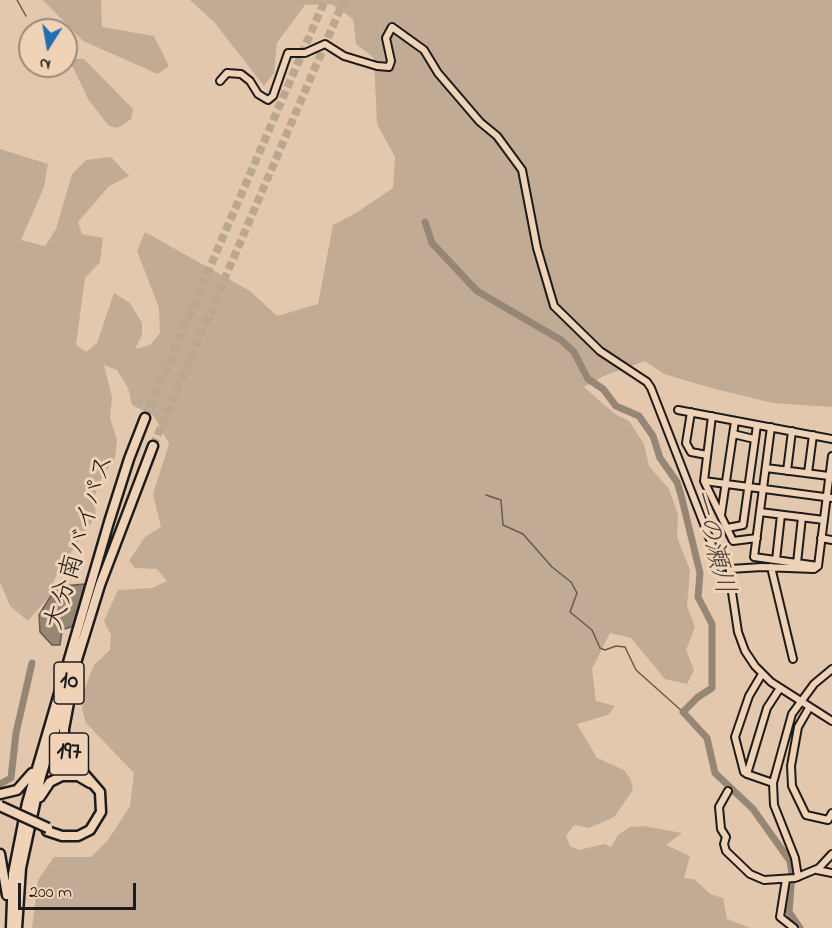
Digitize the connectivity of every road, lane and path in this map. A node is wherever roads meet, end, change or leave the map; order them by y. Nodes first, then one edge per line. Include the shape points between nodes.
1 (220, 81) dead end
2 (678, 410) dead end
3 (691, 412) junction
4 (712, 416) junction
5 (145, 418) tunnel mouth
6 (735, 420) junction
7 (757, 425) junction
8 (771, 428) junction
9 (792, 432) junction
10 (733, 434) junction
11 (813, 435) junction
12 (754, 439) junction
13 (832, 439) edge
14 (153, 446) tunnel mouth
15 (706, 455) junction
16 (832, 456) edge
17 (766, 468) junction
18 (787, 471) junction
19 (808, 473) junction
20 (829, 476) junction
21 (704, 481) junction
22 (725, 485) junction
23 (748, 488) junction
24 (763, 490) junction
25 (829, 498) edge
26 (760, 512) junction
27 (781, 514) junction
28 (721, 515) junction
29 (802, 517) junction
30 (824, 520) junction
31 (727, 528) junction
32 (757, 538) junction
33 (821, 538) junction
34 (832, 540) edge
35 (776, 560) junction
36 (797, 563) junction
37 (818, 566) junction
38 (771, 567) junction
39 (721, 568) dead end
40 (88, 621) junction
41 (78, 629) junction
42 (793, 659) dead end
43 (832, 669) edge
44 (762, 674) junction
45 (780, 688) junction
46 (800, 701) junction
47 (809, 708) junction
48 (832, 721) edge
49 (747, 774) junction
50 (773, 783) junction
51 (728, 791) dead end
52 (0, 794) edge
53 (0, 808) edge
54 (832, 813) edge
55 (48, 829) junction
56 (0, 854) edge
57 (832, 854) edge
58 (816, 870) junction
59 (832, 873) edge
60 (797, 878) junction
61 (787, 879) junction
62 (17, 903) junction
63 (10, 928) edge
64 (17, 928) edge
65 (794, 928) edge

1 - 39 street via 227,73 241,74 268,100 273,96 288,53 305,54 325,44 344,56 389,66 392,61 386,38 392,27 424,50 438,73 497,136 522,170 537,248 554,306 600,351 651,388
2 - 3 street
3 - 4 street
3 - 15 street via 686,443 691,452
4 - 6 street
4 - 15 street
5 - 41 highway, 大分南バイパス / 10 via 125,468
6 - 7 street
6 - 10 street
7 - 8 street
7 - 12 street
8 - 9 street
8 - 17 street
9 - 11 street
9 - 18 street
10 - 12 street
10 - 22 street
11 - 13 street
11 - 19 street
12 - 23 street
14 - 40 highway, 大分南バイパス / 10
15 - 21 street
16 - 20 street
17 - 18 street
17 - 24 street
18 - 19 street
19 - 20 street
20 - 25 street
21 - 22 street
21 - 28 street
22 - 23 street
22 - 28 street
23 - 24 street
23 - 31 street via 743,525
24 - 25 street
24 - 26 street
25 - 30 street
26 - 27 street
26 - 32 street
27 - 29 street
27 - 35 street
28 - 31 street
29 - 30 street
29 - 36 street
30 - 33 street
31 - 32 street via 733,541
32 - 35 street via 754,557
33 - 34 street
33 - 37 street
35 - 36 street
36 - 37 street
37 - 38 street
38 - 42 street
38 - 44 street via 730,569 741,641
40 - 55 highway, 197 via 63,737 71,758 100,792 101,812 90,830 78,836 62,836
40 - 62 highway, 大分南バイパス / 10 via 32,812
41 - 52 highway, 197 via 35,767 26,783
41 - 63 highway, 大分南バイパス / 10 via 20,833
43 - 46 street
44 - 45 street
44 - 49 street via 749,696 735,737
45 - 46 street
45 - 49 street via 767,708
46 - 47 street
46 - 50 street via 787,727
47 - 48 street
47 - 54 street via 798,727 791,766 792,786 806,815 828,820
49 - 50 street
50 - 60 street via 775,810 795,858
51 - 61 street via 719,807 726,851 750,874 764,880
53 - 55 highway, 197, bridge
55 - 62 highway, 197 via 79,832 95,817 97,794 84,779 62,776 50,782 41,794
56 - 63 highway
57 - 58 street
58 - 59 street
58 - 60 street
60 - 61 street
61 - 65 street via 780,917
62 - 64 highway, 大分南バイパス / 10

